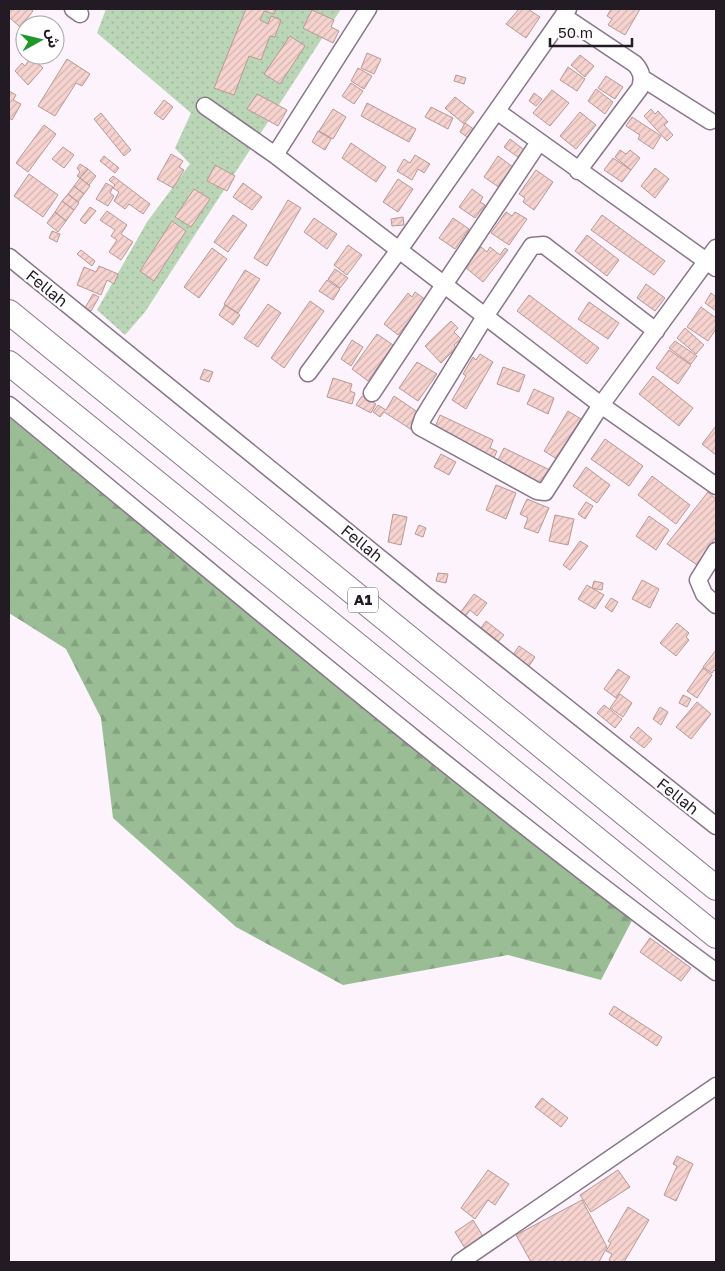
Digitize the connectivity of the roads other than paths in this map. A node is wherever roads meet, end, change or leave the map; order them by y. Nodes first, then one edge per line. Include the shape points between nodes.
1 (360, 12) edge
2 (566, 12) edge
3 (642, 78) junction
4 (205, 106) dead end
5 (498, 112) junction
6 (710, 121) dead end
7 (539, 142) junction
8 (275, 155) junction
9 (578, 171) junction
10 (399, 250) junction
11 (9, 257) edge
12 (713, 259) edge
13 (443, 284) junction
14 (9, 312) edge
15 (486, 315) junction
16 (656, 330) junction
17 (9, 363) edge
18 (308, 373) dead end
19 (372, 392) dead end
20 (602, 405) junction
21 (9, 406) edge
22 (716, 486) edge
23 (716, 551) edge
24 (716, 604) edge
25 (716, 826) edge
26 (716, 888) edge
27 (716, 936) edge
28 (716, 972) edge
29 (716, 1086) edge
30 (460, 1262) edge

1 - 8 street
2 - 3 street via 635,64
2 - 5 street
3 - 6 street
3 - 9 street via 640,88
4 - 8 street
5 - 7 street
5 - 10 street
7 - 9 street
7 - 13 street
8 - 10 street
9 - 12 street
10 - 13 street
10 - 18 street
11 - 25 street, Fellah
12 - 16 street
13 - 15 street
13 - 19 street
14 - 26 highway, A1
15 - 16 street via 529,249 540,244
15 - 20 street
15 - 20 street via 423,418 420,427 424,431 544,492
16 - 20 street
17 - 27 highway, A1
20 - 22 street
21 - 28 street via 356,691 647,922
23 - 24 street via 698,580 704,594
29 - 30 street

